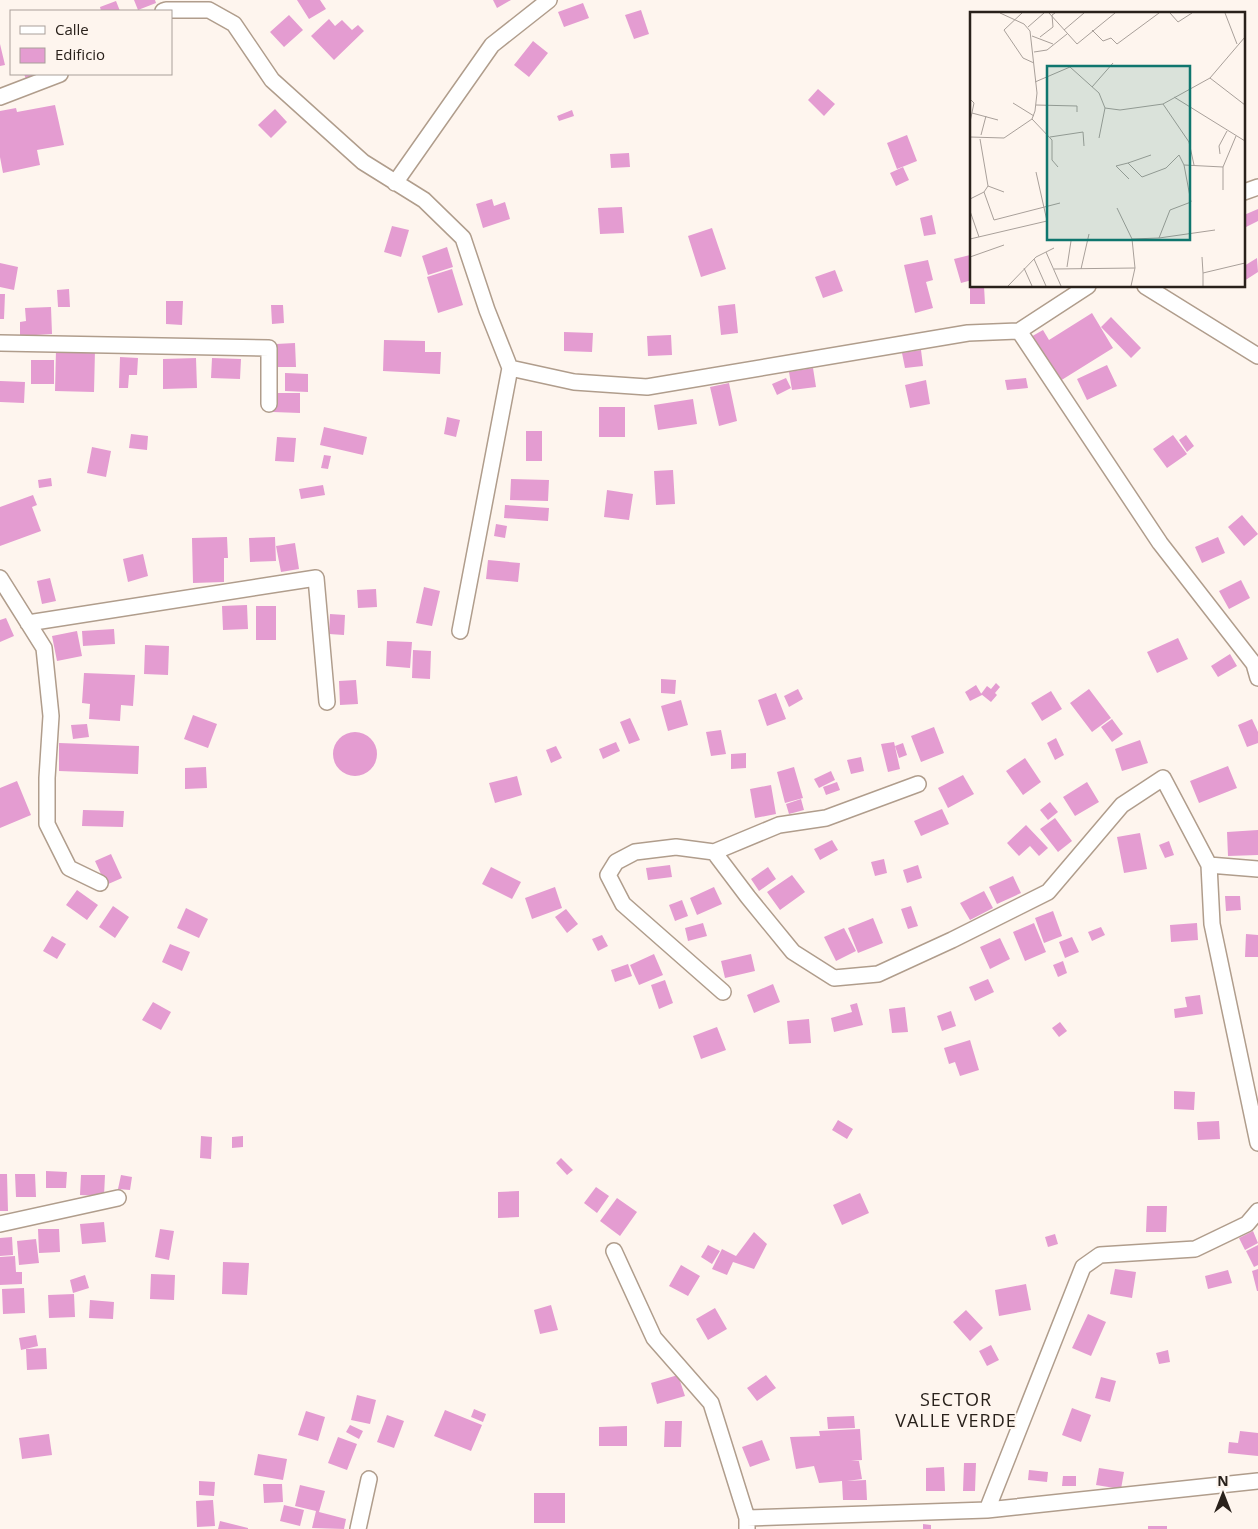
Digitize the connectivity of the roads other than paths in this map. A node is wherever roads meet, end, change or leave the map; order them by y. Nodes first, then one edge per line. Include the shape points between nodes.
1 (549, 0) edge
2 (172, 10) edge
3 (57, 75) edge
4 (0, 97) edge
5 (395, 183) junction
6 (1258, 187) edge
7 (1246, 191) edge
8 (1085, 288) edge
9 (1148, 288) edge
10 (1019, 331) junction
11 (0, 343) edge
12 (1258, 356) edge
13 (510, 368) junction
14 (269, 404) dead end
15 (0, 578) edge
16 (28, 623) junction
17 (460, 631) dead end
18 (1258, 678) edge
19 (327, 702) dead end
20 (918, 784) dead end
21 (714, 852) junction
22 (1209, 865) junction
23 (1258, 870) edge
24 (100, 883) dead end
25 (723, 992) dead end
26 (1258, 1143) edge
27 (118, 1198) dead end
28 (1258, 1211) edge
29 (0, 1224) edge
30 (614, 1251) dead end
31 (369, 1479) dead end
32 (1258, 1481) edge
33 (987, 1510) junction
34 (747, 1523) edge
35 (358, 1529) edge

1 - 5 street via 492,45
2 - 5 street via 209,10 234,24 272,80 362,162
3 - 4 street
5 - 13 street via 424,200 463,238
6 - 7 street
8 - 10 street
9 - 12 street
10 - 13 street via 968,333 647,387 574,382
10 - 18 street via 1160,543 1254,664
11 - 14 street via 269,348
13 - 17 street
15 - 16 street
16 - 19 street via 316,578
16 - 24 street via 44,648 51,716 47,824 69,868
20 - 21 street via 826,818 778,825
21 - 22 street via 793,952 834,978 878,974 1048,892 1122,805 1164,778
21 - 25 street via 676,847 635,852 616,862 608,875 623,904
22 - 23 street
22 - 26 street via 1212,924
27 - 29 street
28 - 33 street via 1248,1224 1195,1249 1100,1255 1084,1267
30 - 34 street via 654,1338 711,1403
31 - 35 street
32 - 33 street
33 - 34 street

